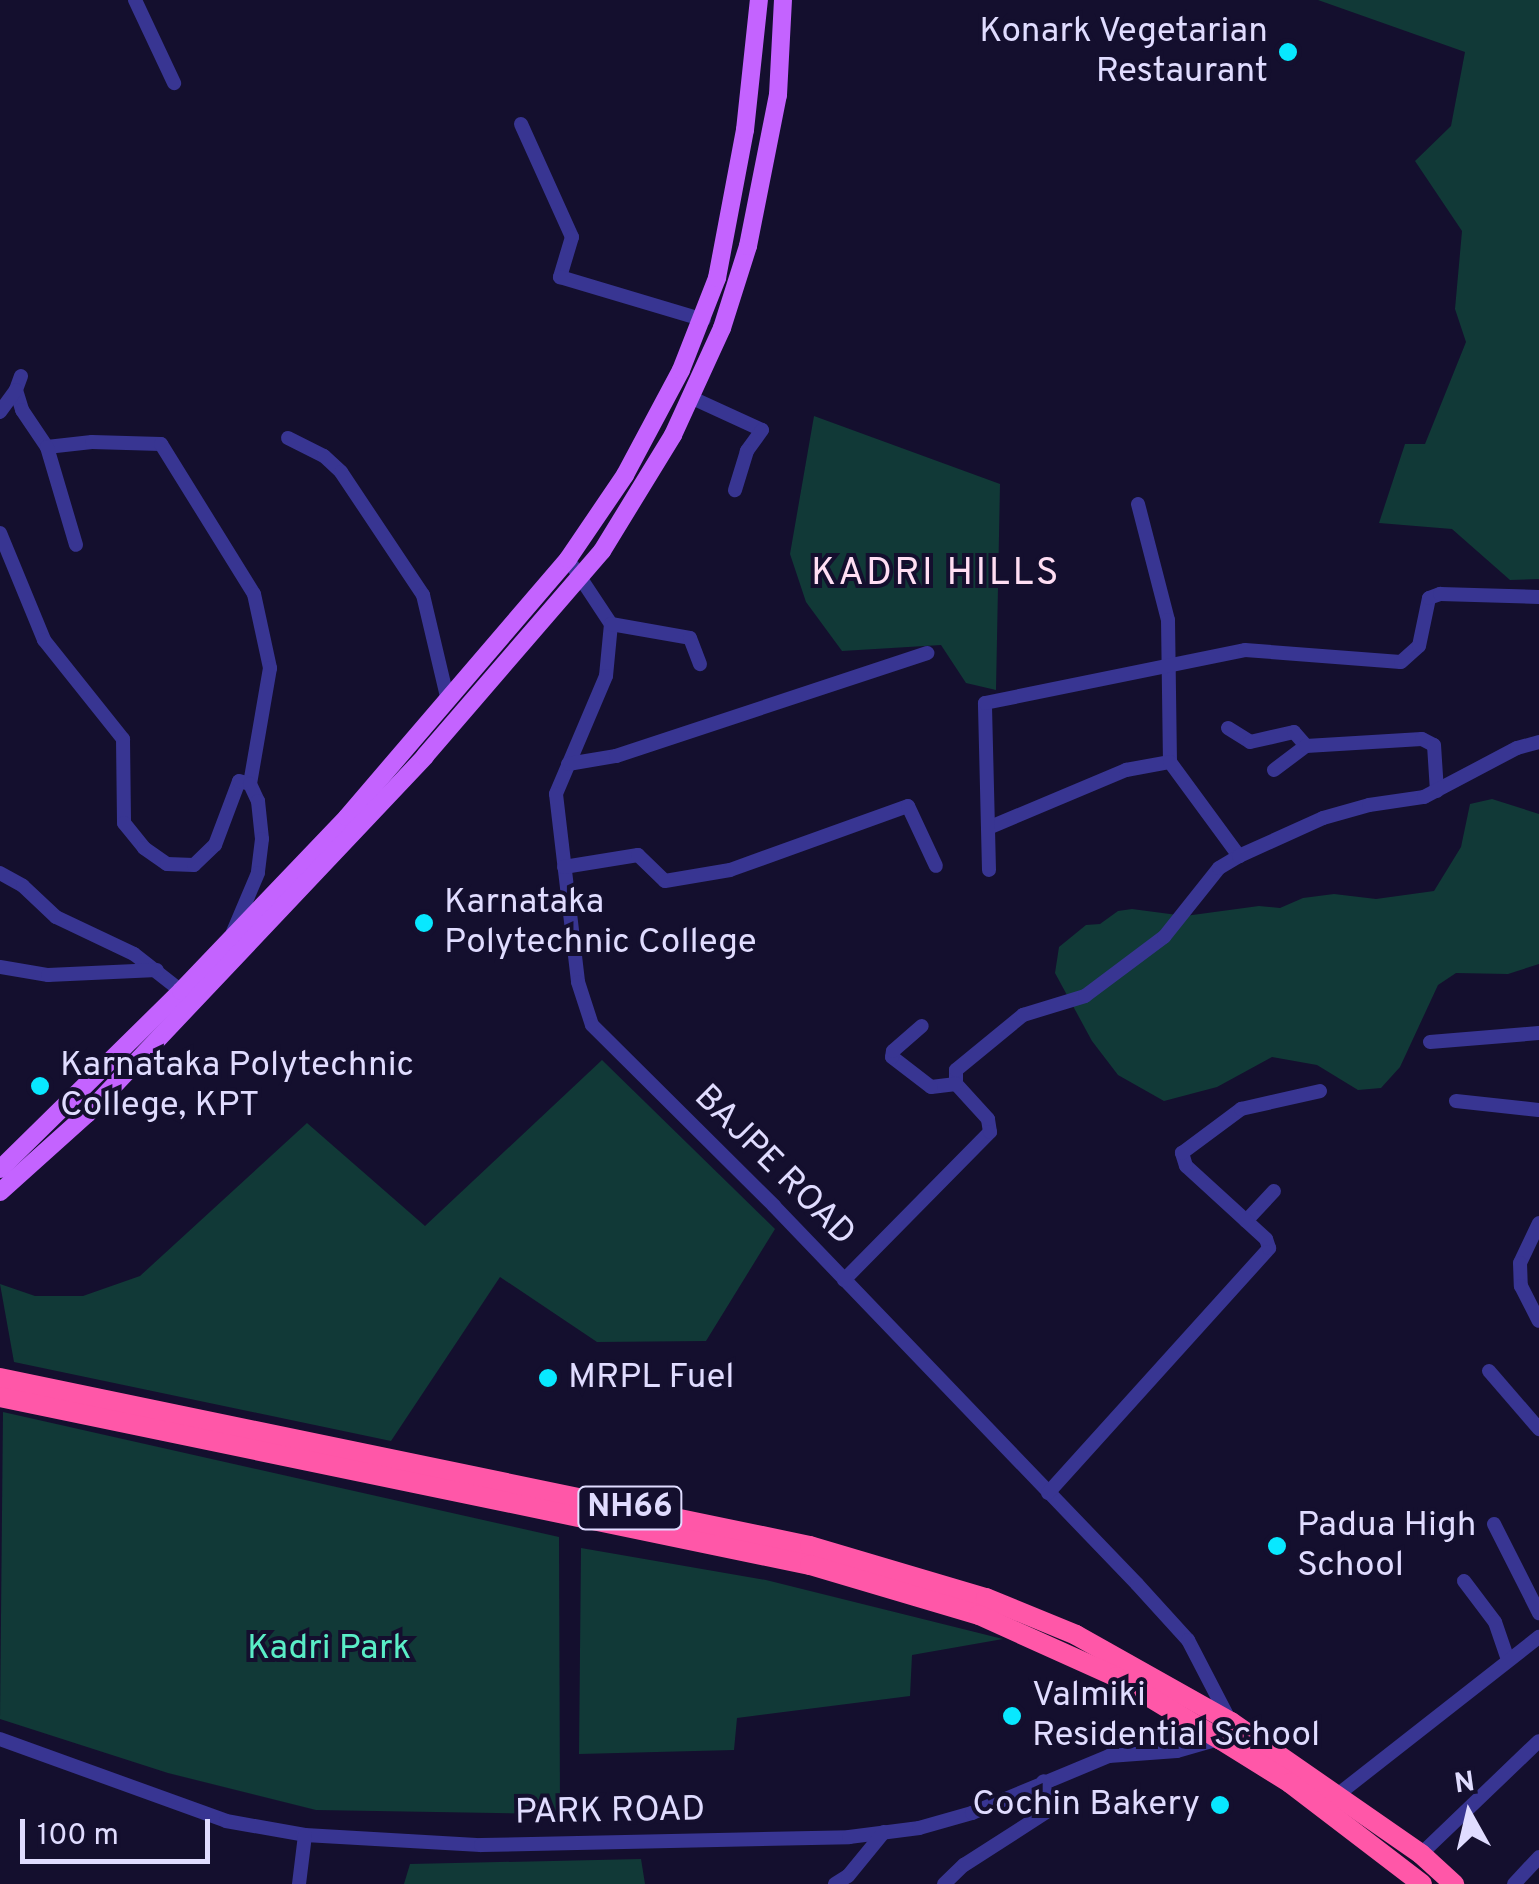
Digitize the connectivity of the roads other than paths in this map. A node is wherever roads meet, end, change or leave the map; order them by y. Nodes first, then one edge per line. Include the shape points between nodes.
1 (135, 0) edge
2 (760, 0) edge
3 (783, 0) edge
4 (174, 83) dead end
5 (521, 124) dead end
6 (704, 320) junction
7 (690, 397) junction
8 (0, 412) edge
9 (288, 438) dead end
10 (47, 447) junction
11 (735, 490) dead end
12 (1138, 504) dead end
13 (0, 534) edge
14 (76, 545) dead end
15 (568, 558) junction
16 (582, 579) junction
17 (1539, 597) edge
18 (611, 624) junction
19 (927, 653) dead end
20 (1170, 662) junction
21 (700, 664) dead end
22 (448, 701) junction
23 (1228, 728) dead end
24 (1539, 742) edge
25 (1306, 746) junction
26 (1170, 762) junction
27 (568, 764) junction
28 (1274, 770) dead end
29 (250, 784) junction
30 (1438, 791) junction
31 (988, 828) junction
32 (1238, 856) junction
33 (936, 866) dead end
34 (564, 867) junction
35 (989, 870) dead end
36 (0, 873) edge
37 (225, 954) junction
38 (0, 966) edge
39 (158, 970) junction
40 (181, 991) junction
41 (922, 1026) dead end
42 (1539, 1033) edge
43 (1430, 1042) dead end
44 (956, 1084) junction
45 (1320, 1091) dead end
46 (1456, 1101) dead end
47 (1539, 1110) edge
48 (0, 1169) edge
49 (1274, 1191) dead end
50 (0, 1192) edge
51 (1246, 1220) junction
52 (1539, 1223) edge
53 (844, 1280) junction
54 (1539, 1321) edge
55 (1488, 1371) dead end
56 (0, 1378) edge
57 (0, 1397) edge
58 (1539, 1429) edge
59 (1048, 1492) junction
60 (1494, 1524) dead end
61 (1464, 1582) dead end
62 (1539, 1613) edge
63 (1539, 1637) edge
64 (1508, 1660) junction
65 (1226, 1731) junction
66 (0, 1739) edge
67 (1539, 1740) edge
68 (1043, 1781) junction
69 (1336, 1796) junction
70 (884, 1832) junction
71 (305, 1835) junction
72 (1421, 1854) junction
73 (1539, 1856) edge
74 (299, 1884) edge
75 (835, 1884) edge
76 (944, 1884) edge
77 (1422, 1884) edge
78 (1454, 1884) edge
79 (1514, 1884) edge

1 - 4 street
2 - 6 main road via 736,184
3 - 7 main road via 778,95 748,246 722,328
5 - 6 street via 572,236 560,277
6 - 15 main road via 625,475
7 - 11 street via 762,430
7 - 16 main road via 674,435
8 - 10 street via 18,383 22,410
9 - 22 street via 341,472 423,596
10 - 14 street
10 - 29 street via 161,444 254,594 270,668
12 - 20 street via 1168,620
13 - 29 street via 44,640 124,739 124,823 144,848 167,864 194,865 215,846 239,781
15 - 16 street
15 - 22 main road
16 - 18 street
16 - 37 main road via 425,756
17 - 20 street via 1429,598 1419,646 1401,662 1245,650
18 - 21 street via 690,638
18 - 27 street, BAJPE ROAD via 606,676
19 - 27 street via 616,756
20 - 26 street
20 - 31 street via 985,703
22 - 37 main road
23 - 25 street via 1243,741 1258,742 1294,732
24 - 30 street
25 - 28 street
25 - 30 street via 1430,740
26 - 31 street via 1126,770
26 - 32 street
27 - 34 street, BAJPE ROAD via 556,794
29 - 37 street via 262,839 258,873
30 - 32 street via 1323,818
31 - 35 street
32 - 44 street via 1220,868 1164,937 1086,996 1023,1016 956,1070
33 - 34 street via 908,806 730,870 665,882 638,856
34 - 53 street, BAJPE ROAD via 578,982 592,1025
36 - 39 street via 56,917
37 - 40 main road
37 - 50 main road via 87,1114
38 - 39 street via 48,974
39 - 40 street
40 - 48 main road
41 - 44 street via 892,1057 931,1088
42 - 43 street
44 - 53 street via 988,1120 990,1132
45 - 51 street via 1241,1109 1182,1154 1186,1166
46 - 47 street
49 - 51 street
51 - 59 street via 1269,1248
52 - 54 street via 1520,1263 1521,1286
53 - 59 street, BAJPE ROAD
55 - 58 street
56 - 65 highway, NH66 via 810,1546 916,1574 1076,1635
57 - 65 highway, NH66 via 810,1565 980,1615
59 - 65 street, BAJPE ROAD via 1188,1640
60 - 62 street
61 - 64 street via 1495,1622
63 - 64 street
64 - 69 street
65 - 68 street, PARK ROAD via 1177,1751 1110,1756
65 - 69 highway, NH66
65 - 77 highway, NH66
66 - 71 street, PARK ROAD via 226,1821
67 - 72 street
68 - 70 street, PARK ROAD via 972,1813
68 - 76 street via 1048,1811
69 - 72 highway, NH66
70 - 71 street, PARK ROAD via 481,1845
70 - 75 street
71 - 74 street
72 - 78 highway, NH66
73 - 79 street

